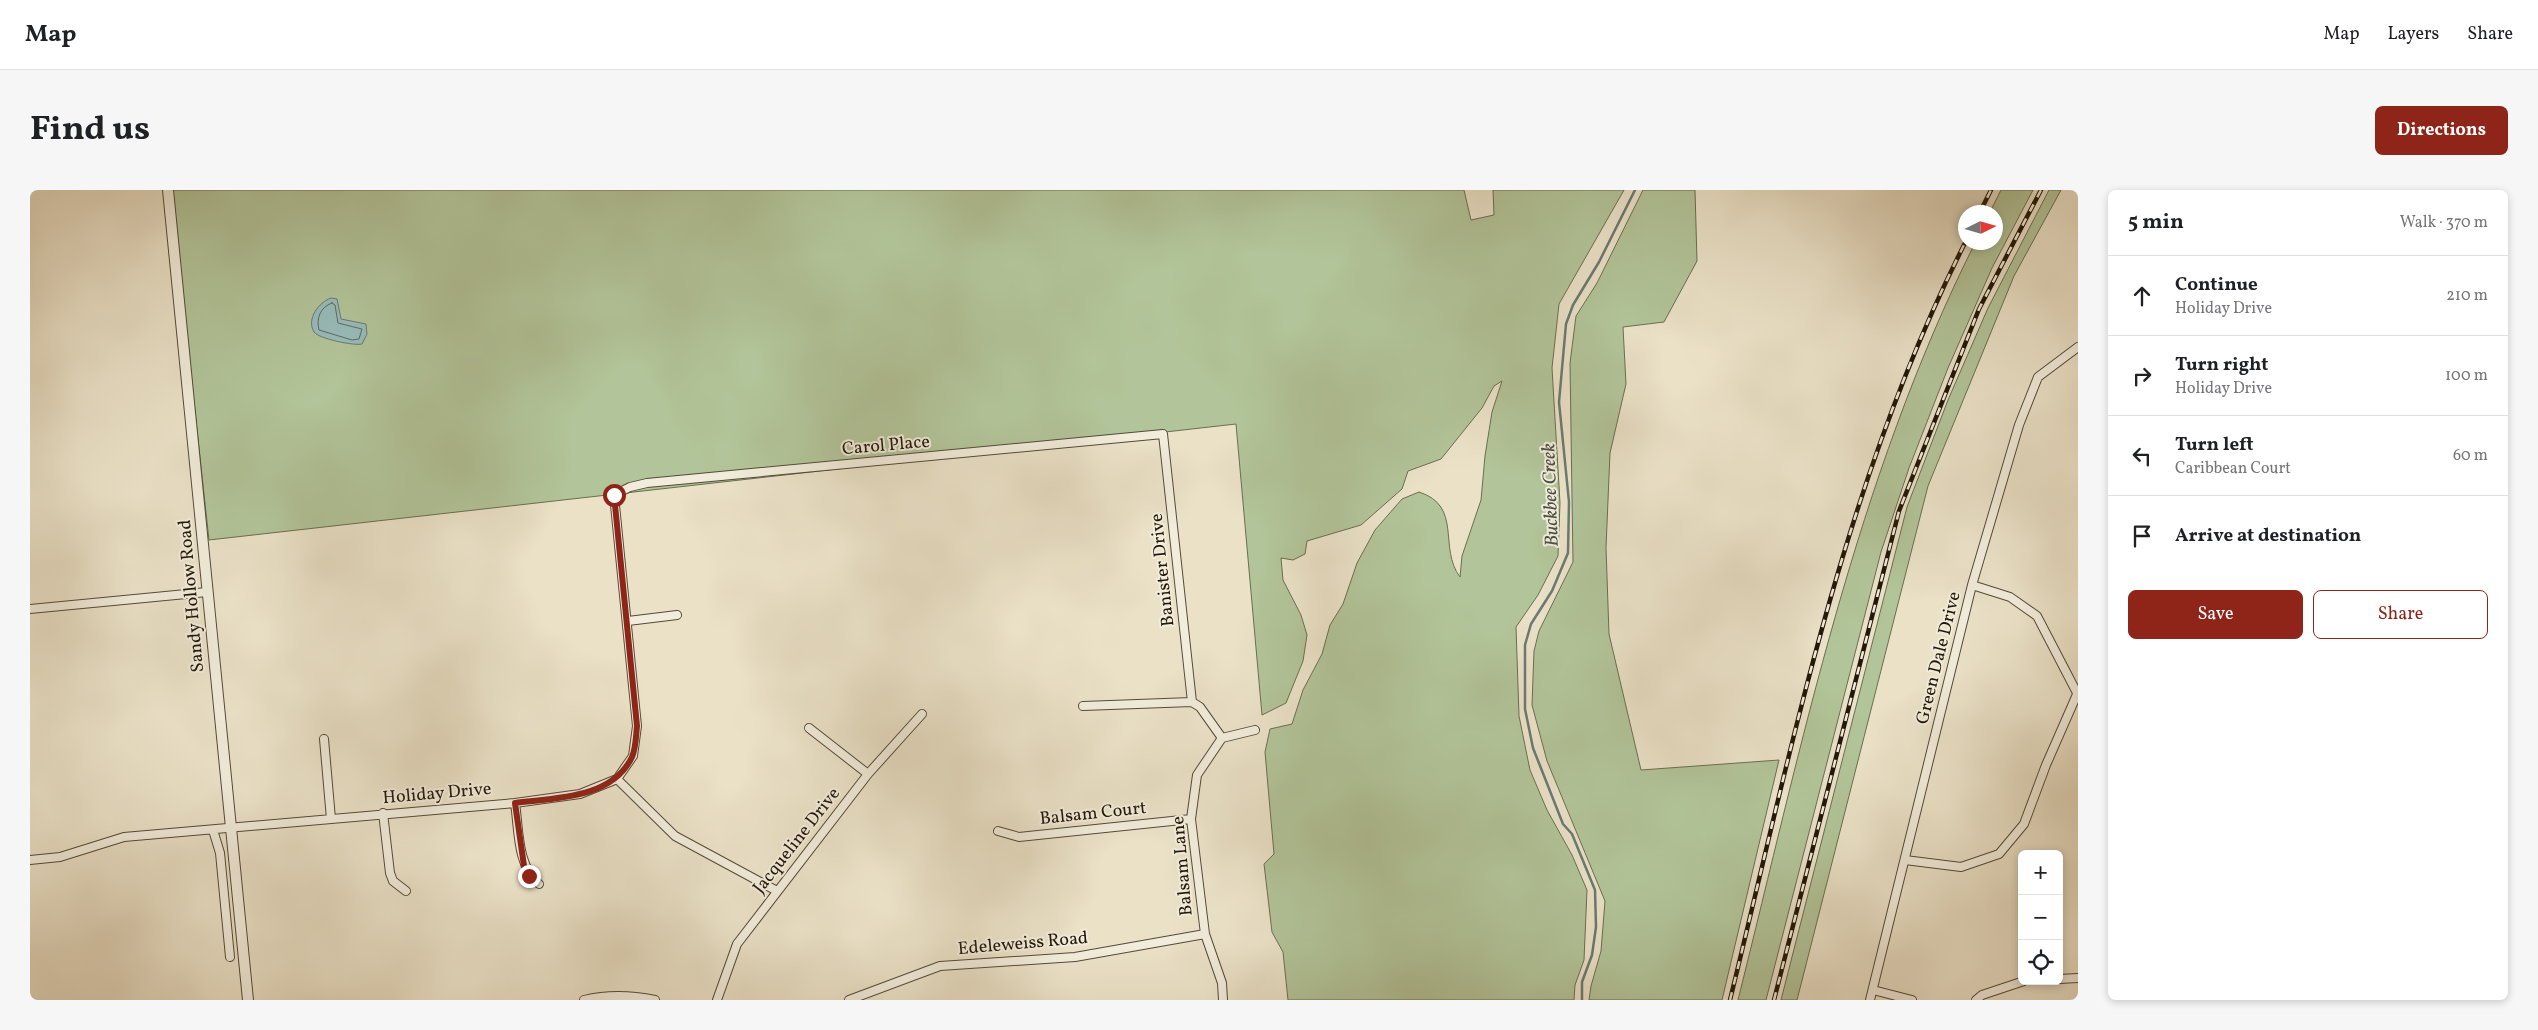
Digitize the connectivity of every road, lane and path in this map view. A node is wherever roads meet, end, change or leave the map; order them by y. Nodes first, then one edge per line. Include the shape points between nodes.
1 (168, 190) edge
2 (2078, 347) edge
3 (1163, 434) joint
4 (1972, 584) junction
5 (207, 592) junction
6 (30, 609) edge
7 (677, 615) dead end
8 (628, 621) junction
9 (2078, 693) edge
10 (1192, 702) junction
11 (1083, 706) dead end
12 (922, 714) dead end
13 (809, 728) dead end
14 (1255, 730) dead end
15 (1222, 738) junction
16 (324, 739) dead end
17 (868, 774) junction
18 (617, 778) junction
19 (515, 803) junction
20 (382, 813) junction
21 (331, 819) junction
22 (1191, 819) junction
23 (230, 829) junction
24 (213, 830) junction
25 (998, 831) dead end
26 (30, 860) edge
27 (1905, 860) junction
28 (539, 884) dead end
29 (777, 891) junction
30 (406, 892) dead end
31 (1205, 934) junction
32 (230, 957) dead end
33 (2078, 978) edge
34 (2063, 979) edge
35 (2018, 983) edge
36 (1873, 990) junction
37 (248, 1000) edge
38 (584, 1000) edge
39 (655, 1000) edge
40 (717, 1000) edge
41 (848, 1000) edge
42 (1223, 1000) edge
43 (1870, 1000) edge
44 (1912, 1000) edge
45 (1976, 1000) edge

1 - 5 street, Sandy Hollow Road
2 - 4 street, Green Dale Drive via 2038,377 2019,425
3 - 8 street, Carol Place via 630,487 614,495
3 - 10 street, Banister Drive
4 - 9 street via 2010,597 2036,616
4 - 27 street, Green Dale Drive
5 - 6 street
5 - 23 street, Sandy Hollow Road
7 - 8 street
8 - 18 street via 637,726 633,756
9 - 27 street via 2024,824 2000,854 1961,868
10 - 11 street
10 - 15 street via 1200,707
12 - 17 street, Jacqueline Drive
13 - 17 street
14 - 15 street
15 - 22 street, Balsam Lane via 1197,775
16 - 21 street
17 - 29 street, Jacqueline Drive
18 - 19 street, Holiday Drive via 580,794
18 - 29 street via 675,836
19 - 20 street, Holiday Drive
19 - 28 street via 524,866 529,876
20 - 21 street, Holiday Drive
20 - 30 street via 390,873 393,881
21 - 23 street, Holiday Drive
22 - 25 street, Balsam Court via 1018,837
22 - 31 street, Balsam Lane
23 - 24 street, Holiday Drive
23 - 37 street, Sandy Hollow Road
24 - 26 street, Holiday Drive via 124,837 60,857
24 - 32 street via 220,853
27 - 36 street, Green Dale Drive
29 - 40 street, Jacqueline Drive via 736,944
31 - 41 street, Edeleweiss Road via 1075,957 940,966
31 - 42 street, Balsam Lane via 1222,982
33 - 34 street
35 - 45 street
36 - 43 street, Green Dale Drive
36 - 44 street
38 - 39 street via 633,995

